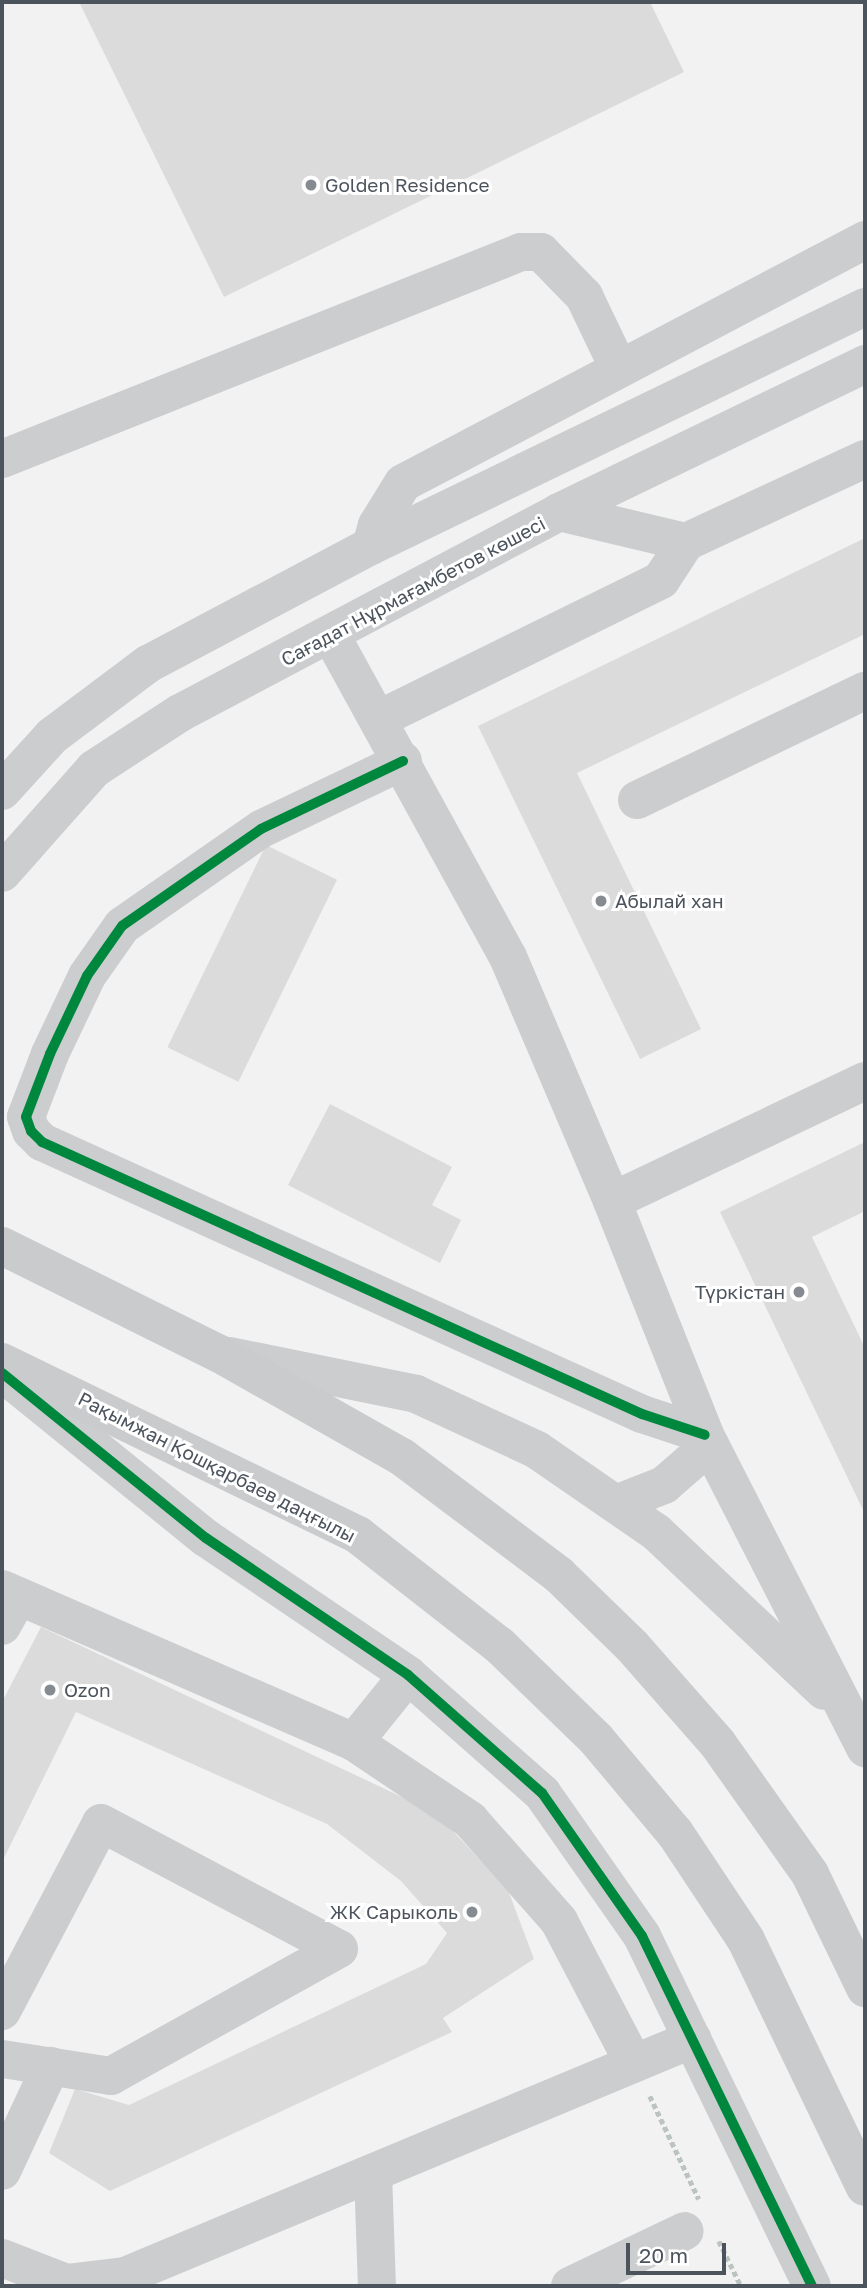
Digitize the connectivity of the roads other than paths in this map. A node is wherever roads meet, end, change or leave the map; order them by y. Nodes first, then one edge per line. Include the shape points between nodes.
1 (865, 240) edge
2 (865, 307) edge
3 (865, 364) edge
4 (618, 368) junction
5 (2, 459) edge
6 (865, 459) edge
7 (559, 512) junction
8 (686, 542) junction
9 (371, 546) junction
10 (332, 637) junction
11 (865, 691) edge
12 (381, 718) junction
13 (403, 761) junction
14 (2, 792) edge
15 (637, 800) dead end
16 (2, 873) edge
17 (865, 1081) edge
18 (612, 1201) junction
19 (2, 1246) edge
20 (220, 1354) junction
21 (2, 1362) edge
22 (2, 1373) edge
23 (707, 1440) junction
24 (616, 1504) junction
25 (7, 1604) edge
26 (408, 1675) junction
27 (354, 1742) junction
28 (865, 1748) edge
29 (865, 1754) edge
30 (865, 1988) edge
31 (2, 2011) edge
32 (693, 2039) junction
33 (2, 2059) edge
34 (634, 2064) junction
35 (51, 2066) junction
36 (2, 2171) edge
37 (373, 2173) junction
38 (865, 2187) edge
39 (701, 2223) road end
40 (2, 2258) edge
41 (383, 2284) edge
42 (69, 2285) edge
43 (570, 2286) edge
44 (812, 2286) edge

1 - 4 street
2 - 9 street
3 - 7 street, Сағадат Нұрмағамбетов көшесі
4 - 5 street via 584,296 541,252 520,253
4 - 9 street via 403,483 377,525
6 - 8 street
7 - 8 street
7 - 10 street, Сағадат Нұрмағамбетов көшесі
8 - 12 street via 662,580
9 - 14 street via 148,664 52,736
10 - 12 street
10 - 16 street, Сағадат Нұрмағамбетов көшесі via 180,713 94,769
11 - 15 street
12 - 13 street
13 - 18 street via 508,957
13 - 23 street via 261,829 122,926 87,976 50,1054 26,1117 31,1131 42,1142
17 - 18 street
18 - 23 street
19 - 20 main road
20 - 24 street via 416,1394 537,1450
20 - 30 main road via 402,1457 559,1575 632,1646 718,1744 810,1874
21 - 38 main road, Рақымжан Қошқарбаев даңғылы via 358,1535 528,1673 596,1738 675,1833 738,1929
22 - 26 street via 206,1538
23 - 24 street via 664,1485
23 - 28 street
24 - 29 street via 712,1580 827,1693
25 - 27 street
26 - 27 street
26 - 32 street via 542,1793 642,1936
27 - 34 street via 470,1820 559,1921
31 - 35 street via 101,1823 339,1949 111,2076
32 - 34 street
32 - 44 street
33 - 35 street
34 - 37 street
35 - 36 street
37 - 41 street
37 - 42 street via 125,2276
39 - 43 street
40 - 42 street

